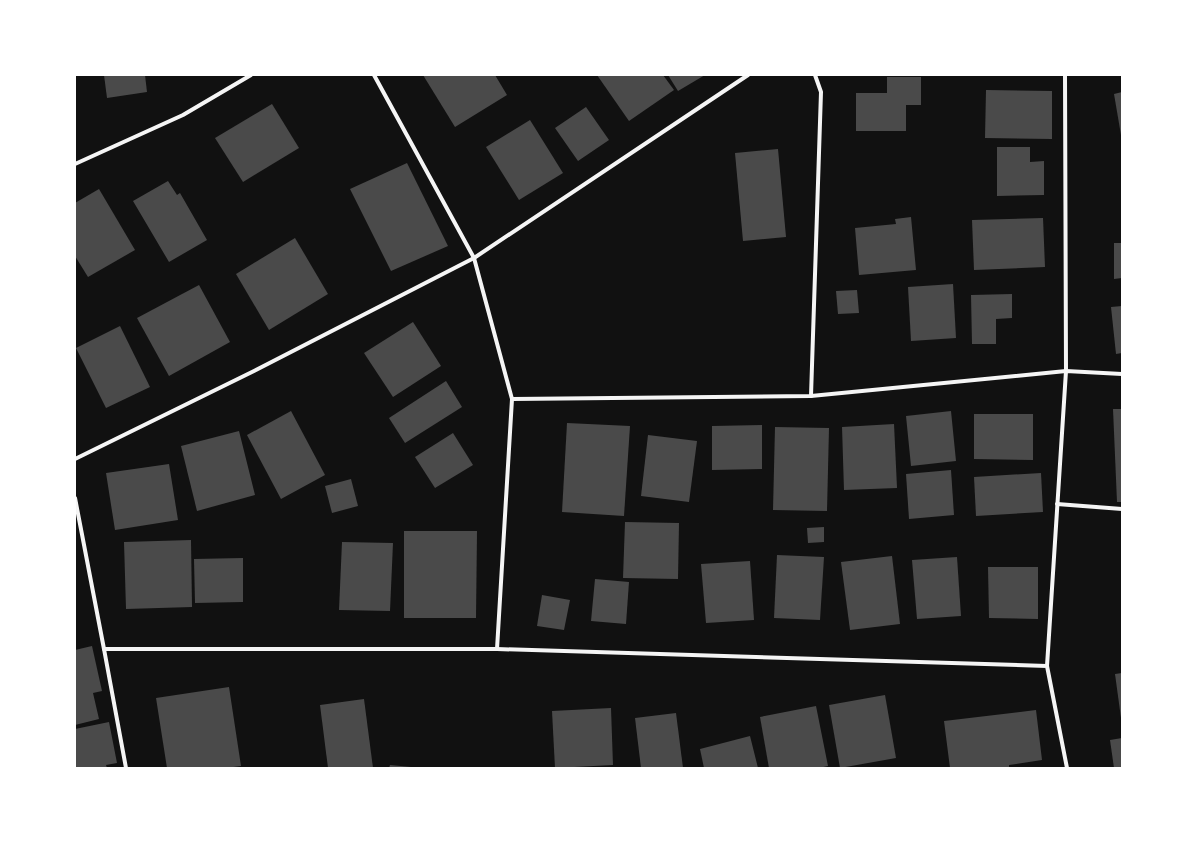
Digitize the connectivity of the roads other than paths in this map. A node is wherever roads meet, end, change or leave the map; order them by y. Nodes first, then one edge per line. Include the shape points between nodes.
1 (251, 75) edge
2 (374, 75) edge
3 (748, 75) edge
4 (816, 75) edge
5 (1065, 75) edge
6 (75, 164) edge
7 (474, 258) junction
8 (1066, 371) junction
9 (1122, 374) edge
10 (811, 396) junction
11 (512, 399) junction
12 (75, 459) edge
13 (75, 498) edge
14 (1057, 504) junction
15 (1122, 509) edge
16 (104, 649) junction
17 (497, 649) junction
18 (1047, 666) junction
19 (126, 768) edge
20 (1067, 768) edge

1 - 6 street via 183,115
2 - 7 street
3 - 7 street
4 - 10 street via 821,92
5 - 8 street
7 - 11 street
7 - 12 street via 254,372
8 - 9 street
8 - 10 street
8 - 14 street
10 - 11 street
11 - 17 street
13 - 16 street
14 - 15 street
14 - 18 street
16 - 17 street
16 - 19 street
17 - 18 street
18 - 20 street

